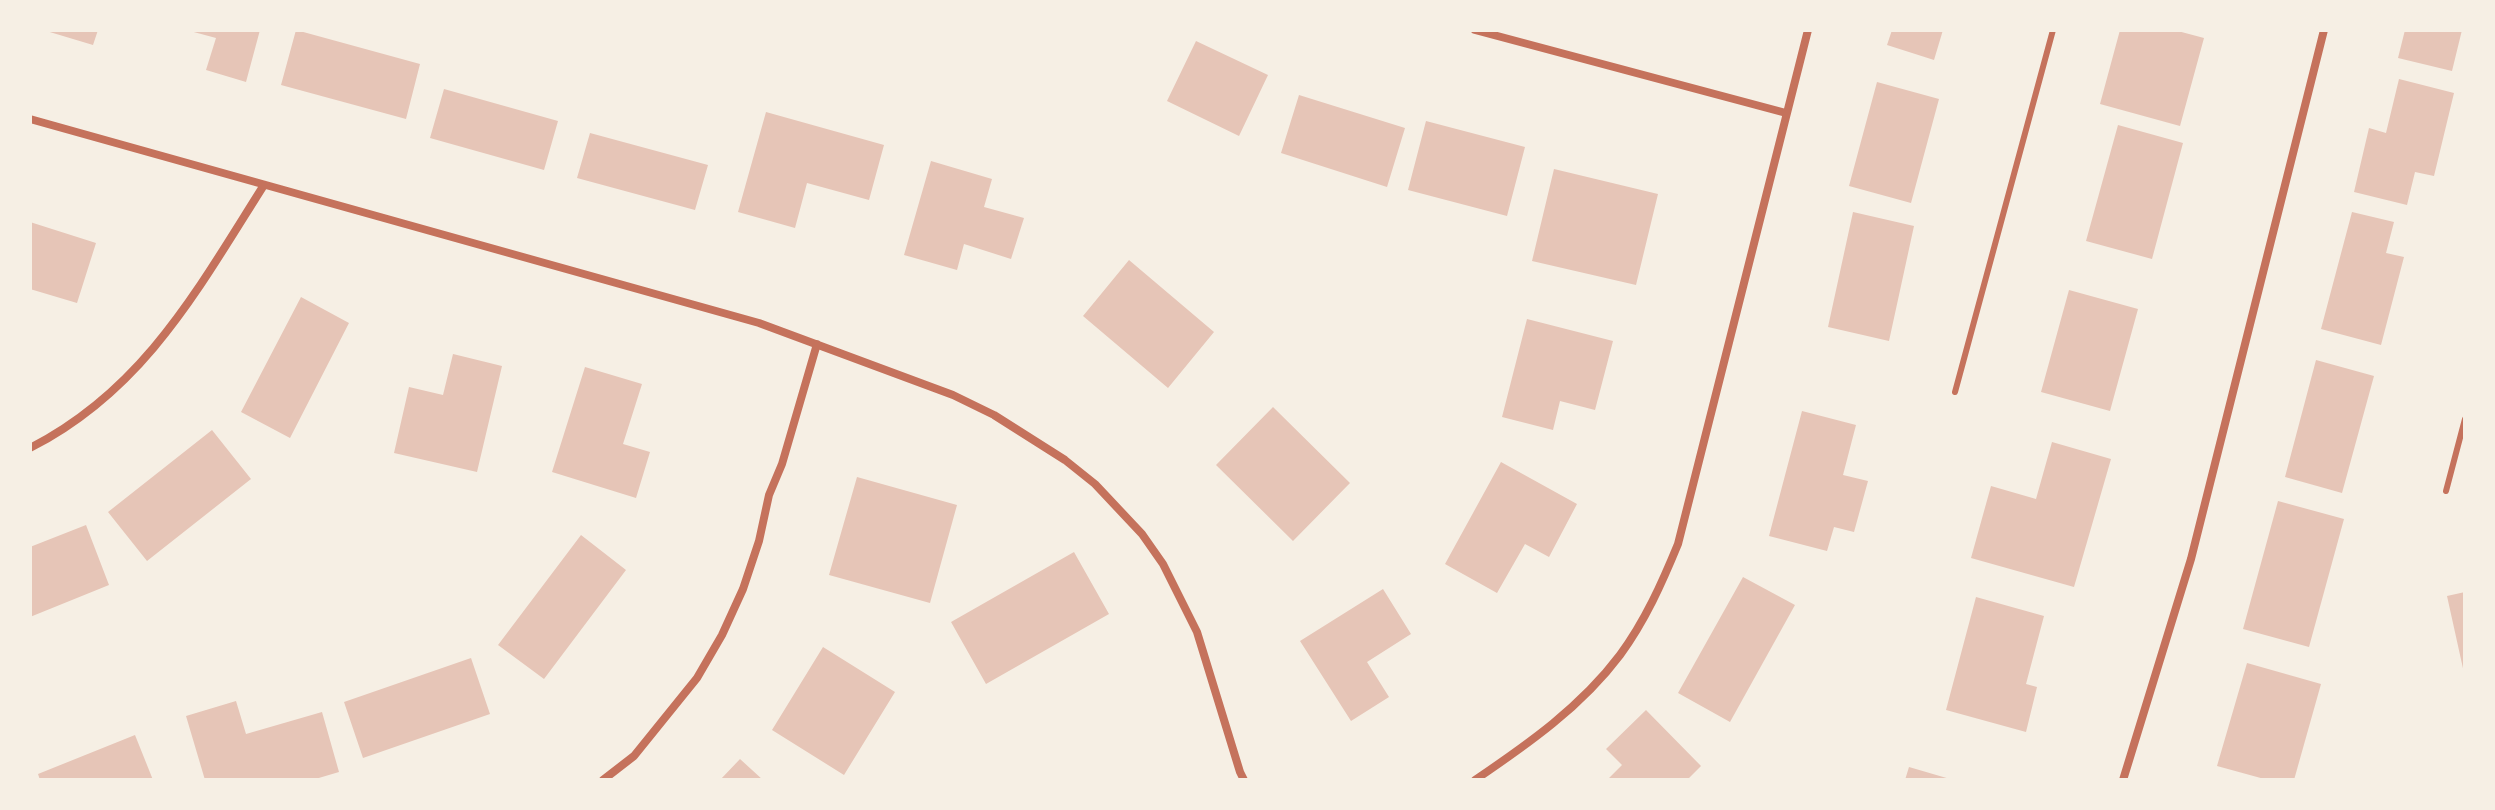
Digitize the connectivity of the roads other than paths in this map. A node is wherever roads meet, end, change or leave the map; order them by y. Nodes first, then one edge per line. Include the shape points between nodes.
1 (1475, 30) edge
2 (1808, 30) edge
3 (2053, 30) edge
4 (2324, 30) edge
5 (1786, 113) junction
6 (30, 119) edge
7 (264, 185) junction
8 (817, 344) junction
9 (1955, 392) dead end
10 (2465, 419) edge
11 (30, 448) edge
12 (2446, 491) dead end
13 (603, 780) edge
14 (1244, 780) edge
15 (1475, 780) edge
16 (2123, 780) edge

1 - 5 street
2 - 5 street
3 - 9 lane
4 - 16 street via 2191,559
5 - 15 street via 1678,544 1662,582 1644,619 1593,687 1525,746
6 - 7 street
7 - 8 street via 759,323
7 - 11 street via 181,315 127,378 55,436
8 - 13 street via 759,541 722,635 697,678 634,756
8 - 14 street via 994,415 1095,484 1142,534 1181,597
10 - 12 lane

